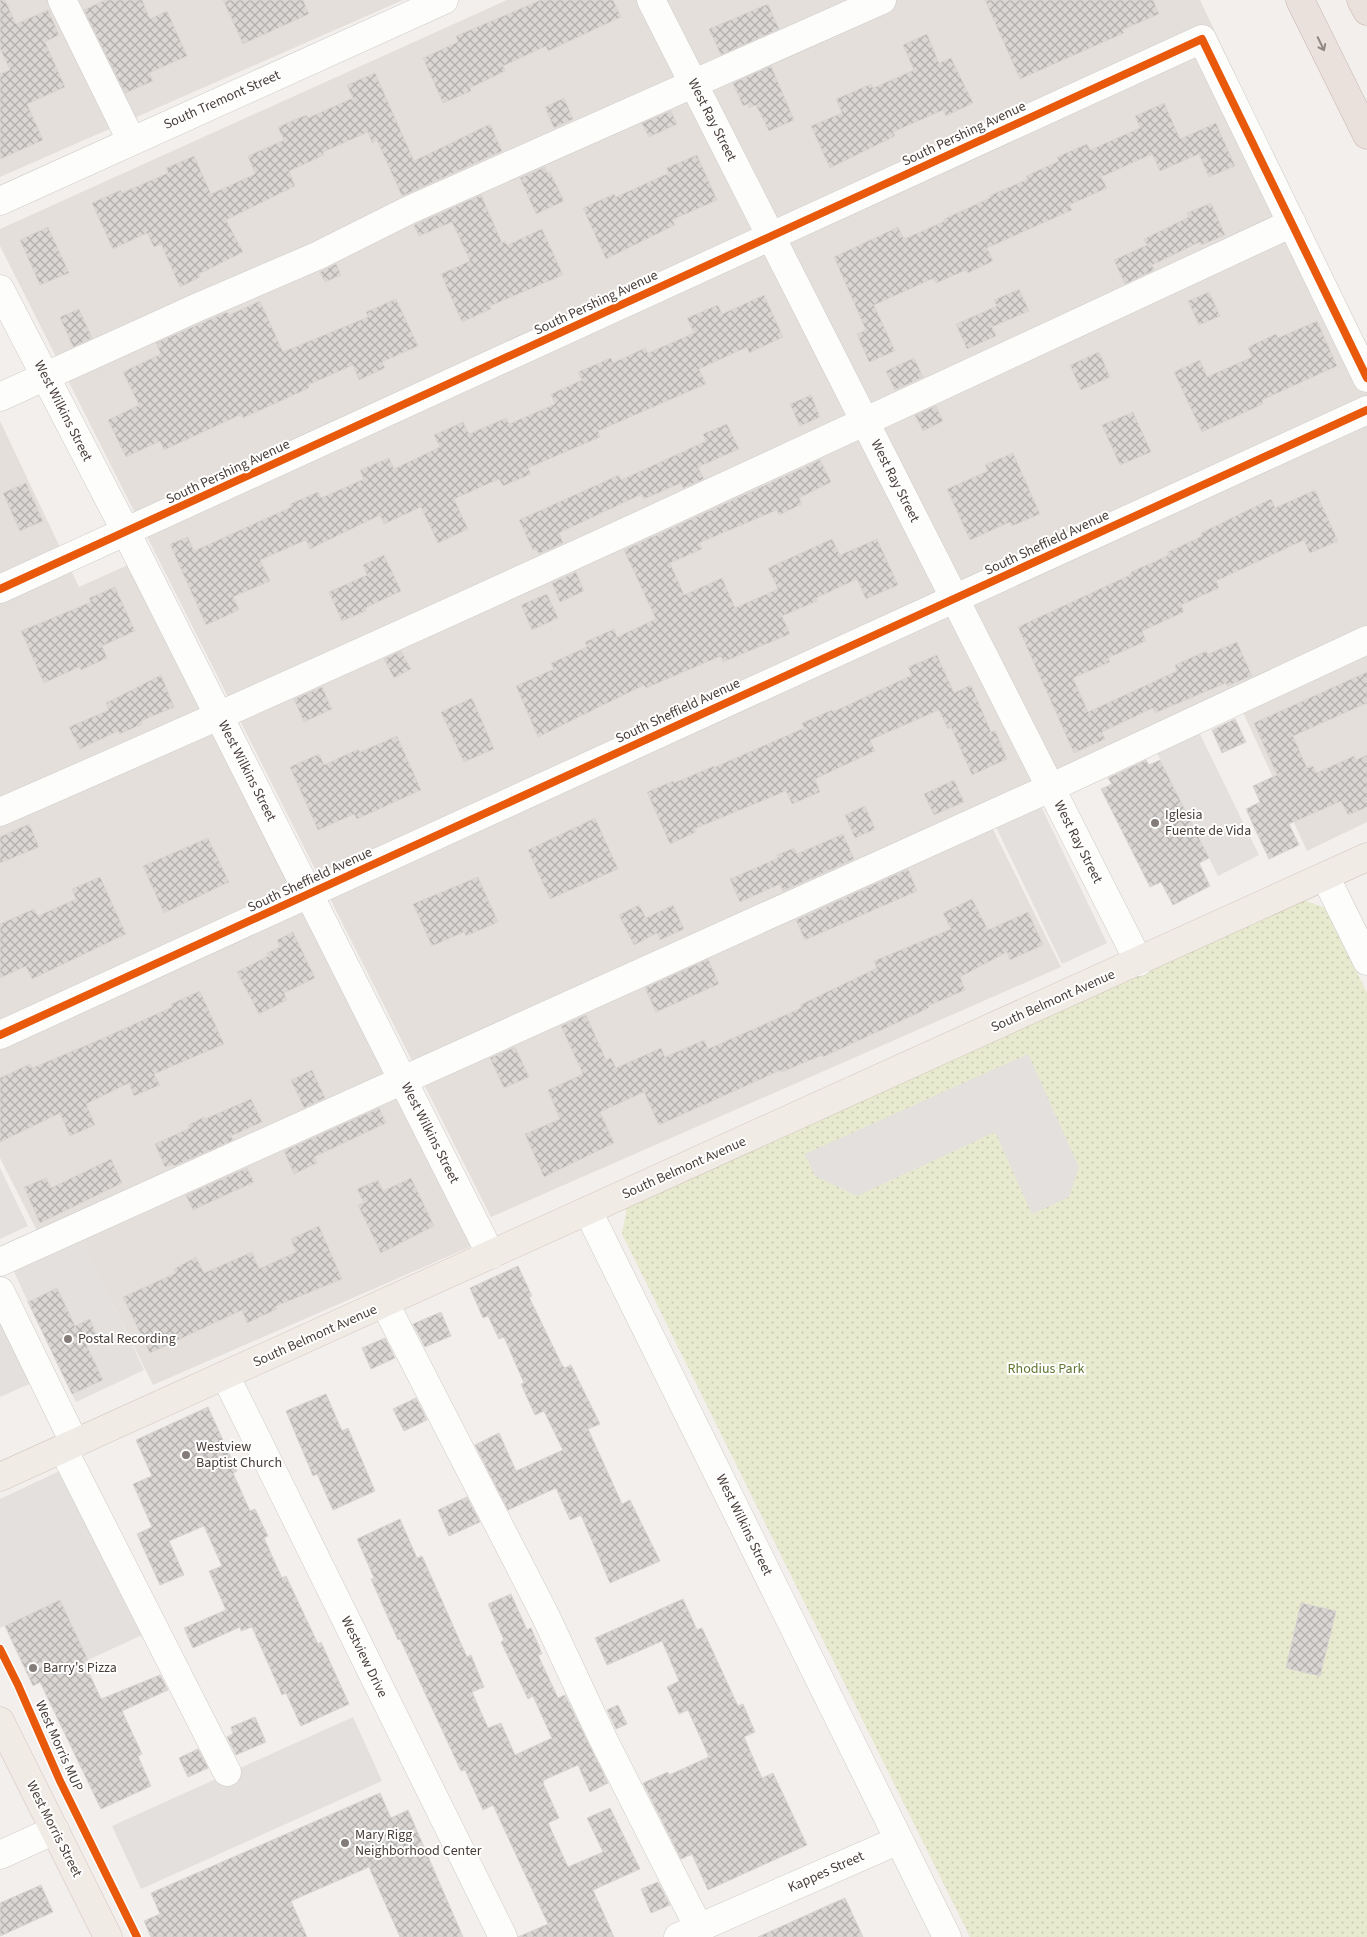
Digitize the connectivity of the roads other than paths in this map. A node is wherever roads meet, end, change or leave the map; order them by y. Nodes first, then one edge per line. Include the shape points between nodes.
1 (62, 0) edge
2 (444, 0) edge
3 (651, 0) edge
4 (882, 0) edge
5 (1300, 0) edge
6 (1362, 0) edge
7 (1367, 11) edge
8 (694, 85) junction
9 (1367, 135) edge
10 (131, 140) junction
11 (0, 201) edge
12 (1292, 223) junction
13 (771, 236) junction
14 (0, 289) edge
15 (46, 377) junction
16 (1367, 378) edge
17 (0, 397) edge
18 (1367, 410) edge
19 (865, 422) junction
20 (126, 532) junction
21 (0, 589) edge
22 (954, 599) junction
23 (1367, 640) edge
24 (219, 716) junction
25 (1050, 788) junction
26 (0, 812) edge
27 (1367, 857) edge
28 (1325, 876) junction
29 (310, 894) junction
30 (1367, 961) edge
31 (1139, 962) junction
32 (0, 1035) edge
33 (403, 1080) junction
34 (588, 1211) junction
35 (491, 1255) junction
36 (0, 1262) edge
37 (0, 1291) edge
38 (385, 1304) junction
39 (226, 1376) junction
40 (69, 1446) junction
41 (0, 1477) edge
42 (0, 1721) edge
43 (226, 1772) dead end
44 (55, 1830) junction
45 (899, 1840) junction
46 (0, 1855) edge
47 (705, 1931) edge
48 (108, 1937) edge
49 (503, 1937) edge
50 (947, 1937) edge

1 - 10 street
2 - 10 street, South Tremont Street
3 - 8 street, West Ray Street
4 - 8 street
5 -> 9 highway
6 - 7 highway
8 - 13 street, West Ray Street
8 - 15 street via 409,210 317,256
10 - 11 street, South Tremont Street
12 - 13 street, South Pershing Avenue via 1202,39
12 - 16 street
12 - 19 street
13 - 19 street, West Ray Street
13 - 20 street, South Pershing Avenue
14 - 15 street, West Wilkins Street
15 - 17 street
15 - 20 street, West Wilkins Street
18 - 22 street, South Sheffield Avenue
19 - 22 street, West Ray Street
19 - 24 street
20 - 21 street, South Pershing Avenue
20 - 24 street, West Wilkins Street
22 - 25 street, West Ray Street
22 - 29 street, South Sheffield Avenue
23 - 25 street
24 - 26 street
24 - 29 street, West Wilkins Street
25 - 31 street, West Ray Street
25 - 33 street
27 - 28 main road, South Belmont Avenue
28 - 30 street
28 - 31 main road, South Belmont Avenue
29 - 32 street, South Sheffield Avenue
29 - 33 street, West Wilkins Street
31 - 34 main road, South Belmont Avenue
33 - 35 street, West Wilkins Street
33 - 36 street
34 - 35 main road, South Belmont Avenue
34 - 45 street, West Wilkins Street
35 - 38 main road, South Belmont Avenue
37 - 40 street
38 - 39 main road, South Belmont Avenue
38 - 47 street via 545,1615 603,1739
39 - 40 main road, South Belmont Avenue
39 - 49 street, Westview Drive
40 - 41 main road, South Belmont Avenue
40 - 43 street
42 - 44 main road, West Morris Street
44 - 46 street
44 - 48 main road, West Morris Street
45 - 47 street, Kappes Street
45 - 50 street

